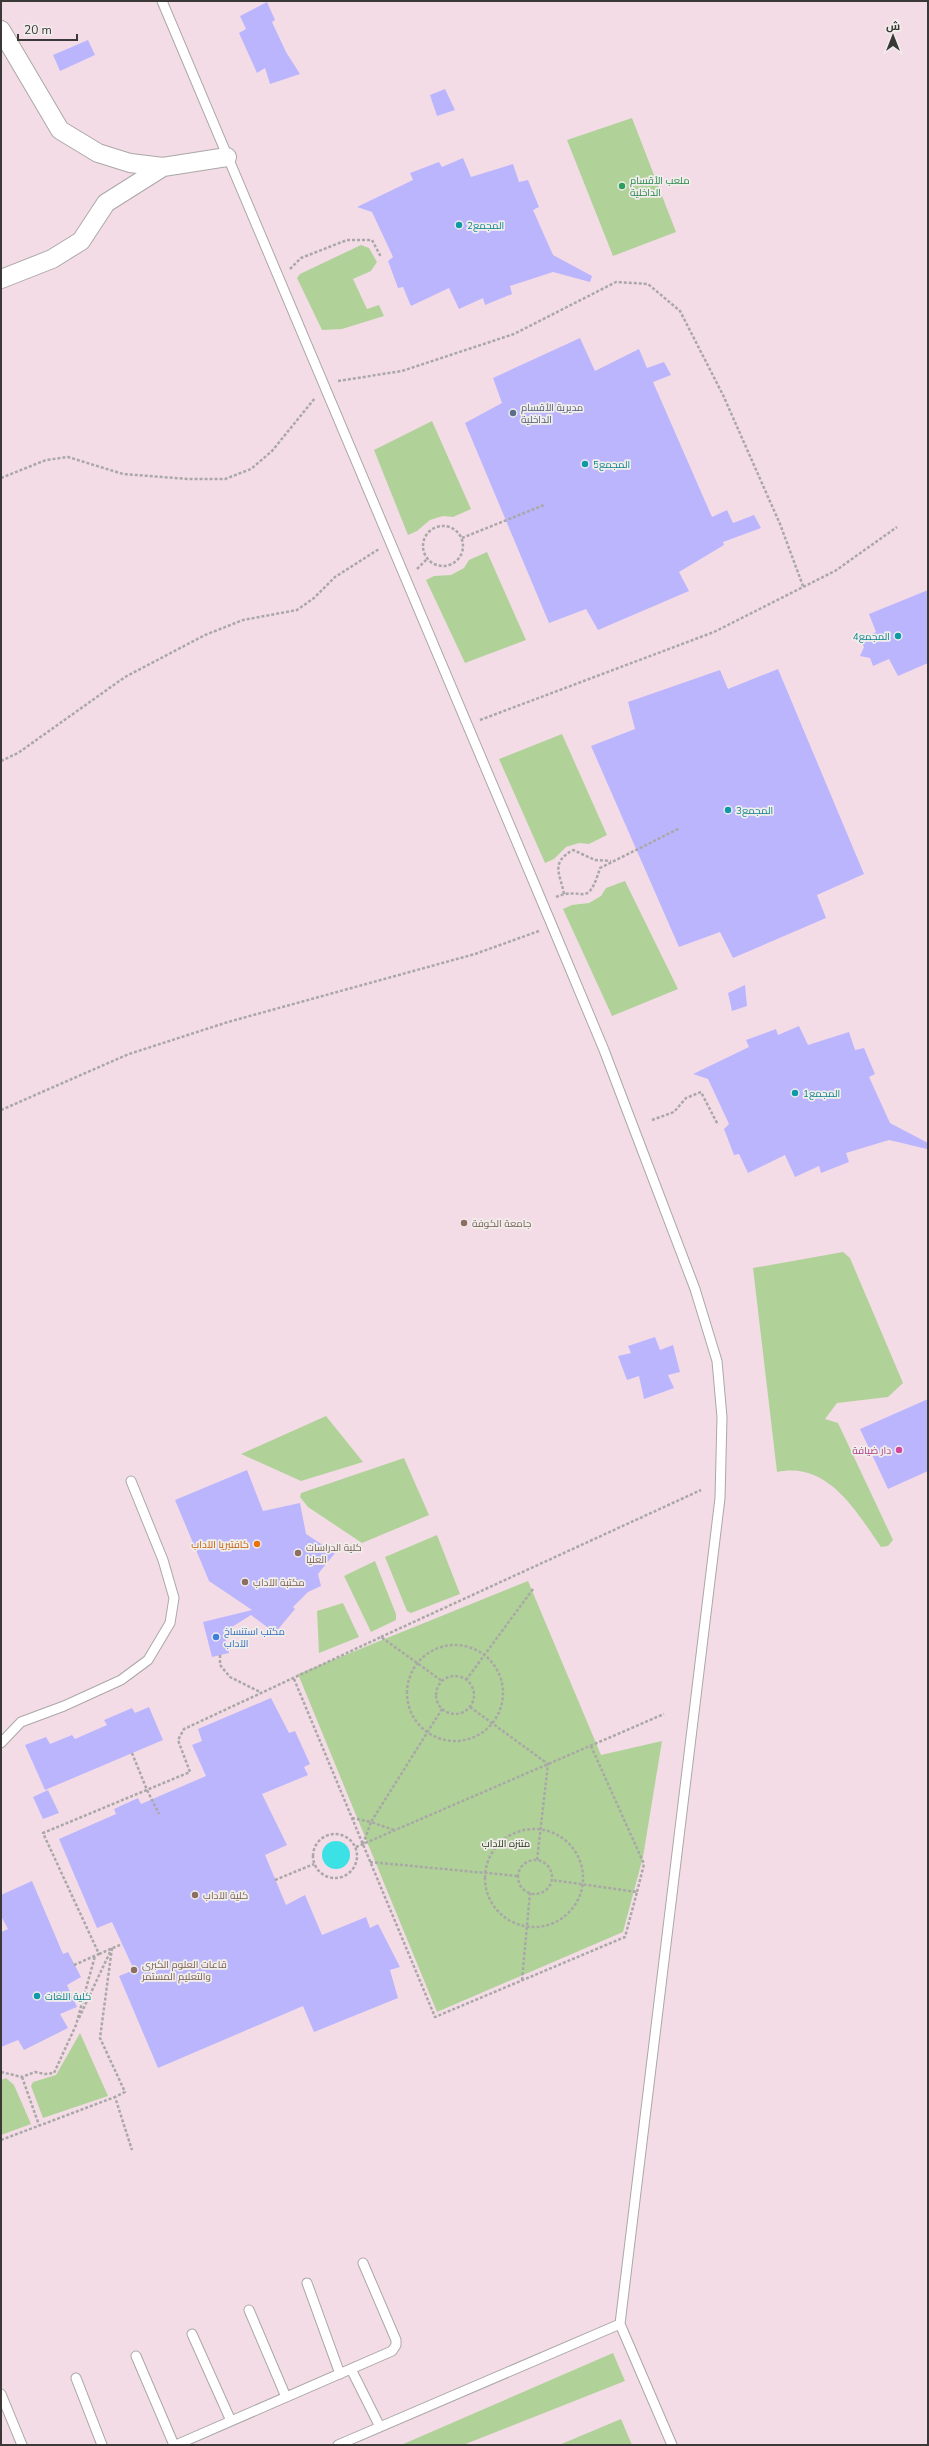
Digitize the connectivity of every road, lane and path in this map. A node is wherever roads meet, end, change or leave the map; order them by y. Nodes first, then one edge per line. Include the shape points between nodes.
1 (162, 1) edge
2 (1, 30) edge
3 (227, 157) junction
4 (163, 167) junction
5 (381, 257) dead end
6 (288, 270) dead end
7 (1, 279) edge
8 (325, 383) junction
9 (1, 478) edge
10 (544, 505) dead end
11 (897, 527) dead end
12 (462, 538) junction
13 (392, 542) junction
14 (427, 558) junction
15 (417, 570) dead end
16 (803, 586) junction
17 (468, 724) junction
18 (1, 761) edge
19 (680, 828) dead end
20 (612, 861) junction
21 (564, 894) junction
22 (554, 898) dead end
23 (552, 926) junction
24 (1, 1110) edge
25 (652, 1120) dead end
26 (718, 1125) dead end
27 (131, 1481) dead end
28 (701, 1490) dead end
29 (533, 1589) dead end
30 (381, 1637) junction
31 (485, 1654) junction
32 (220, 1655) dead end
33 (417, 1663) junction
34 (294, 1679) junction
35 (466, 1680) junction
36 (442, 1681) junction
37 (263, 1693) junction
38 (470, 1707) junction
39 (442, 1709) junction
40 (664, 1714) dead end
41 (493, 1724) junction
42 (427, 1733) junction
43 (1, 1743) edge
44 (591, 1746) junction
45 (132, 1753) dead end
46 (548, 1764) junction
47 (147, 1790) junction
48 (159, 1814) dead end
49 (352, 1818) junction
50 (371, 1822) junction
51 (394, 1830) junction
52 (540, 1830) junction
53 (363, 1844) junction
54 (356, 1847) junction
55 (537, 1860) junction
56 (370, 1862) junction
57 (314, 1864) junction
58 (485, 1873) junction
59 (518, 1876) junction
60 (275, 1880) dead end
61 (552, 1880) junction
62 (582, 1884) junction
63 (637, 1892) junction
64 (530, 1893) junction
65 (527, 1927) junction
66 (122, 1944) dead end
67 (112, 1948) junction
68 (99, 1954) junction
69 (95, 1956) junction
70 (74, 1965) dead end
71 (522, 1980) junction
72 (76, 2025) junction
73 (1, 2072) edge
74 (22, 2077) junction
75 (115, 2097) junction
76 (39, 2125) junction
77 (1, 2140) edge
78 (132, 2150) dead end
79 (363, 2263) dead end
80 (307, 2283) dead end
81 (249, 2310) dead end
82 (620, 2324) junction
83 (192, 2334) dead end
84 (136, 2356) dead end
85 (351, 2369) junction
86 (340, 2374) junction
87 (76, 2378) dead end
88 (1, 2394) edge
89 (286, 2397) junction
90 (231, 2421) junction
91 (380, 2427) junction
92 (22, 2445) edge
93 (102, 2445) edge
94 (175, 2445) edge
95 (338, 2445) edge
96 (672, 2445) edge

1 - 3 lane
2 - 4 street via 60,130 98,153 130,163
3 - 4 street
3 - 8 lane
4 - 7 street via 106,203 81,241 52,259
5 - 6 path via 372,240 347,240 301,258
8 - 9 path via 272,451 251,469 225,479 123,474 68,457 46,460
8 - 13 lane
8 - 16 path via 402,371 514,334 616,282 648,284 680,311 723,395 780,524
10 - 12 path
11 - 16 path via 835,571
12 - 14 path via 461,556 451,565 439,566
12 - 14 path via 451,527 431,529 423,540 422,547
13 - 17 lane
13 - 18 path via 354,563 297,610 243,620 205,635 125,677 18,753
14 - 15 path
16 - 17 path via 714,632
17 - 23 lane
19 - 20 path
20 - 21 path via 600,868 597,882 591,891 581,895
20 - 21 path via 595,860 573,850 564,855 557,868
21 - 22 path
23 - 24 path via 475,954 228,1022 128,1054
23 - 82 lane via 604,1050 695,1289 717,1361 722,1417 720,1498
25 - 26 path via 674,1112 686,1098 701,1092
27 - 43 lane via 163,1560 174,1598 170,1623 148,1660 121,1680 22,1722
28 - 30 path
29 - 31 path
30 - 33 path
30 - 34 path
31 - 33 path via 468,1646 450,1644 433,1650
31 - 35 path
31 - 41 path via 497,1669 503,1687 502,1706
32 - 37 path via 220,1666 230,1677
33 - 36 path
33 - 42 path via 407,1685 407,1703 414,1720
34 - 37 path
34 - 49 path
35 - 36 path via 454,1676
35 - 38 path via 473,1689 473,1702
36 - 39 path via 436,1691 438,1704
37 - 47 path via 184,1729 178,1740 190,1772
38 - 39 path via 453,1714
38 - 41 path
39 - 42 path
40 - 44 path
41 - 42 path via 476,1736 456,1741
41 - 46 path
42 - 50 path
44 - 46 path
44 - 63 path via 644,1864
45 - 47 path
46 - 51 path
46 - 52 path
47 - 48 path
47 - 68 path via 43,1833
49 - 50 path
49 - 53 path
50 - 51 path
50 - 53 path
51 - 53 path
52 - 55 path
52 - 58 path via 521,1830 503,1839 490,1854
52 - 62 path via 551,1832 569,1844 580,1862
53 - 54 path
53 - 56 path
54 - 57 path via 346,1836 330,1834 323,1837 313,1848
54 - 57 path via 357,1861 354,1868 343,1877 329,1878 317,1870
55 - 59 path via 526,1862
55 - 61 path via 547,1864
56 - 58 path
56 - 71 path via 435,2017
57 - 60 path
58 - 59 path
58 - 65 path via 486,1892 495,1908 509,1920
59 - 64 path via 521,1887
61 - 62 path
61 - 64 path via 542,1893
62 - 63 path
62 - 65 path via 576,1902 564,1917 546,1925
63 - 71 path via 625,1937
64 - 65 path
65 - 71 path
66 - 67 path
67 - 68 path
67 - 72 path
67 - 75 path via 100,2038 125,2092
68 - 69 path
69 - 70 path
69 - 72 path
72 - 74 path via 54,2073 35,2072
73 - 74 path
74 - 76 path
75 - 76 path
75 - 78 path
76 - 77 path
79 - 85 lane via 396,2345 392,2351
80 - 86 lane
81 - 89 lane
82 - 91 lane
82 - 96 lane
83 - 90 lane
84 - 94 lane
85 - 86 lane
85 - 91 lane
86 - 89 lane
87 - 93 lane
88 - 92 lane
89 - 90 lane
90 - 94 lane
91 - 95 lane

